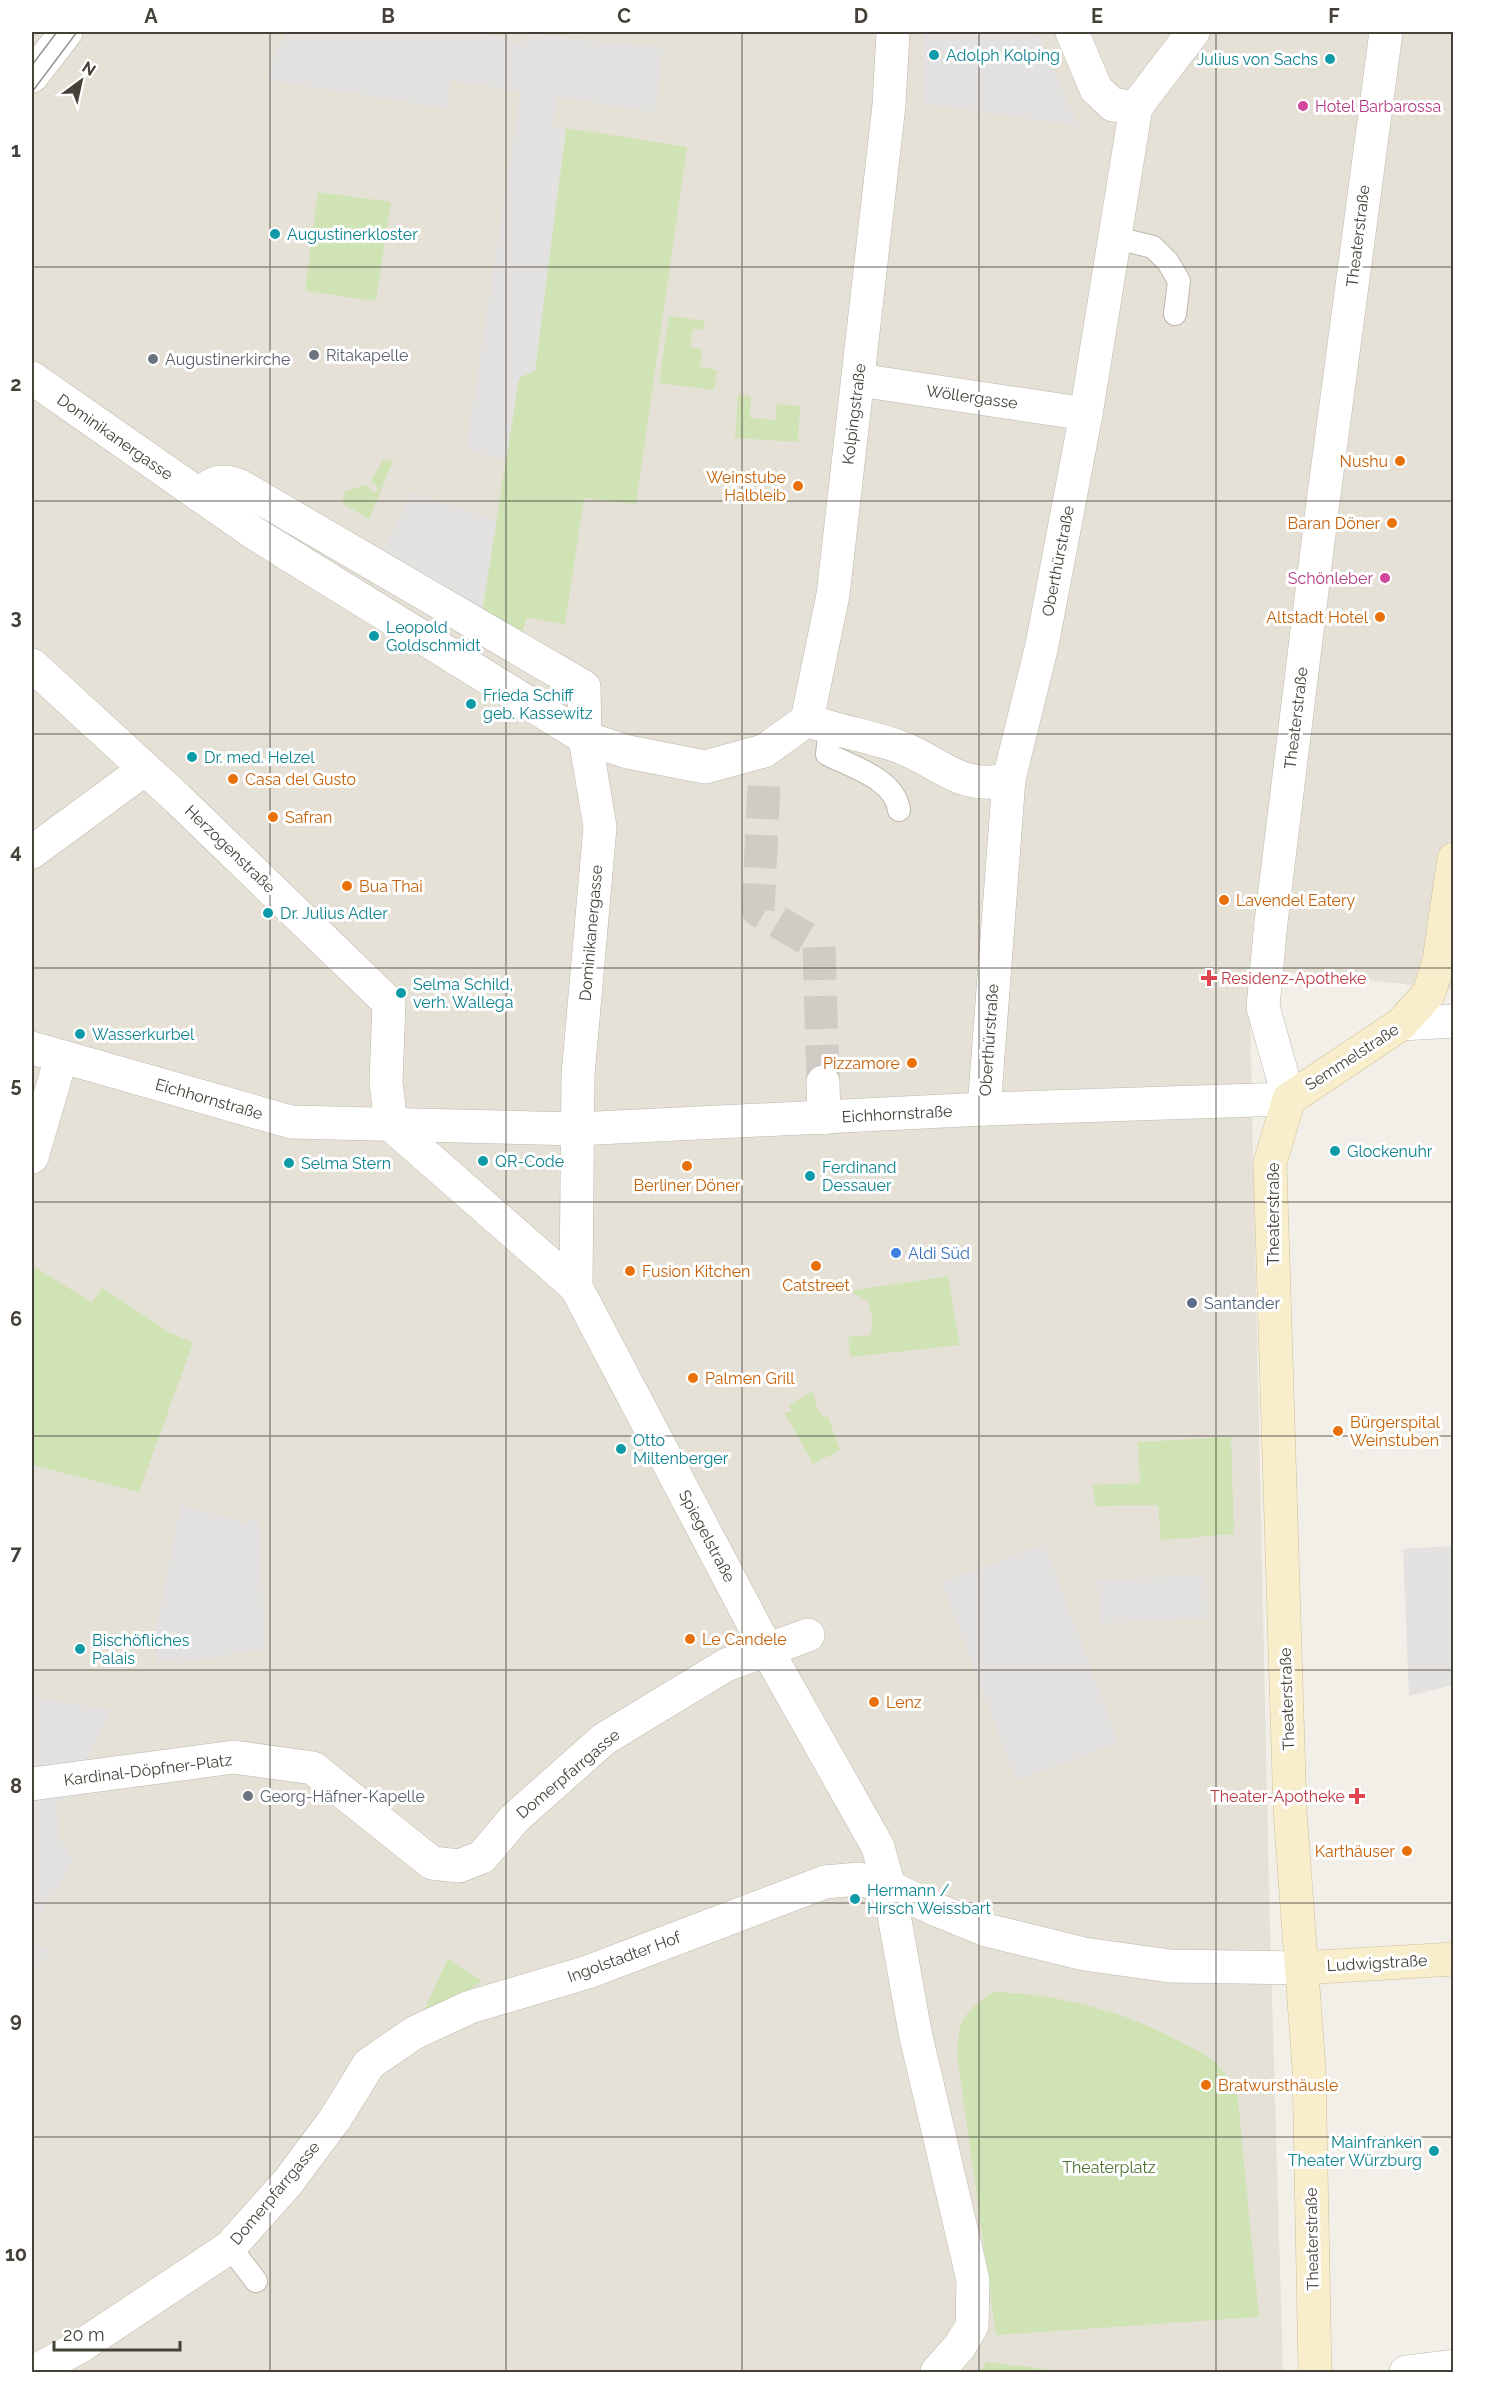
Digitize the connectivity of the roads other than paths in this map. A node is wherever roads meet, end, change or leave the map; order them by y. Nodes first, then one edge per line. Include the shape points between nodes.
1 (66, 32) edge
2 (893, 32) edge
3 (1072, 32) edge
4 (1193, 32) edge
5 (1386, 32) edge
6 (32, 76) edge
7 (1136, 107) junction
8 (1116, 238) junction
9 (1175, 314) dead end
10 (32, 378) edge
11 (859, 380) junction
12 (1086, 414) junction
13 (199, 495) junction
14 (370, 555) junction
15 (348, 592) junction
16 (32, 665) edge
17 (819, 725) junction
18 (585, 738) junction
19 (145, 769) junction
20 (1009, 779) junction
21 (899, 810) dead end
22 (32, 852) edge
23 (1454, 859) edge
24 (1454, 1021) edge
25 (1401, 1023) junction
26 (46, 1053) edge
27 (823, 1082) tunnel mouth
28 (1289, 1100) junction
29 (984, 1109) junction
30 (824, 1118) junction
31 (391, 1125) junction
32 (578, 1129) junction
33 (32, 1157) edge
34 (576, 1287) junction
35 (808, 1635) dead end
36 (767, 1650) junction
37 (32, 1784) edge
38 (482, 1857) joint
39 (889, 1887) junction
40 (1454, 1959) edge
41 (1301, 1968) junction
42 (369, 2064) joint
43 (230, 2247) junction
44 (256, 2281) dead end
45 (1454, 2366) edge
46 (34, 2373) edge
47 (937, 2373) edge
48 (1315, 2373) edge
49 (1406, 2373) edge

1 - 6 street
2 - 11 street, Kolpingstraße via 889,105
3 - 7 street via 1096,89 1113,105
4 - 7 street, Oberthürstraße
5 - 28 street, Theaterstraße via 1321,514 1263,1006
7 - 8 street, Oberthürstraße
8 - 9 lane via 1153,247 1168,262 1179,281
8 - 12 street, Oberthürstraße
10 - 13 street, Dominikanergasse
11 - 12 street, Wöllergasse
11 - 17 street, Kolpingstraße
12 - 20 street, Oberthürstraße via 1042,645
13 - 14 street, Dominikanergasse via 212,484 232,482
13 - 15 street, Dominikanergasse
14 - 15 street
14 - 18 street, Dominikanergasse via 584,687
15 - 18 street, Dominikanergasse
16 - 19 street, Herzogenstraße
17 - 18 street via 764,751 705,767 628,752
17 - 20 street via 899,746 966,781 995,783
17 - 21 lane via 827,754 885,784 898,799
18 - 32 street, Dominikanergasse via 600,827 578,1075
19 - 22 street
19 - 31 street, Herzogenstraße via 389,1003 386,1082
20 - 29 street, Oberthürstraße
23 - 25 street via 1439,961 1429,993
24 - 25 street, Semmelstraße
25 - 28 street, Semmelstraße
26 - 31 street, Eichhornstraße via 291,1122
26 - 33 street
27 - 30 street
28 - 29 street, Eichhornstraße
28 - 41 street, Theaterstraße via 1270,1163 1290,1811
29 - 30 street, Eichhornstraße
30 - 32 street, Eichhornstraße
31 - 32 street, Eichhornstraße
31 - 34 street
32 - 34 street
34 - 36 street, Spiegelstraße
35 - 36 street
36 - 38 street, Domerpfarrgasse via 726,1665 604,1739 515,1818
36 - 39 street, Spiegelstraße via 878,1847
37 - 38 street, Kardinal-Döpfner-Platz via 234,1757 313,1768 432,1863 459,1866
39 - 41 street via 986,1930 1084,1954 1170,1966
39 - 42 street, Ingolstadter Hof via 859,1879 825,1882 588,1972 470,2007 414,2033
39 - 47 street via 915,2032 973,2280 972,2326
40 - 41 street, Ludwigstraße
41 - 48 street, Theaterstraße via 1309,2068
42 - 43 street, Domerpfarrgasse via 335,2119 288,2182
43 - 44 lane
43 - 46 street, Domerpfarrgasse
45 - 49 street

